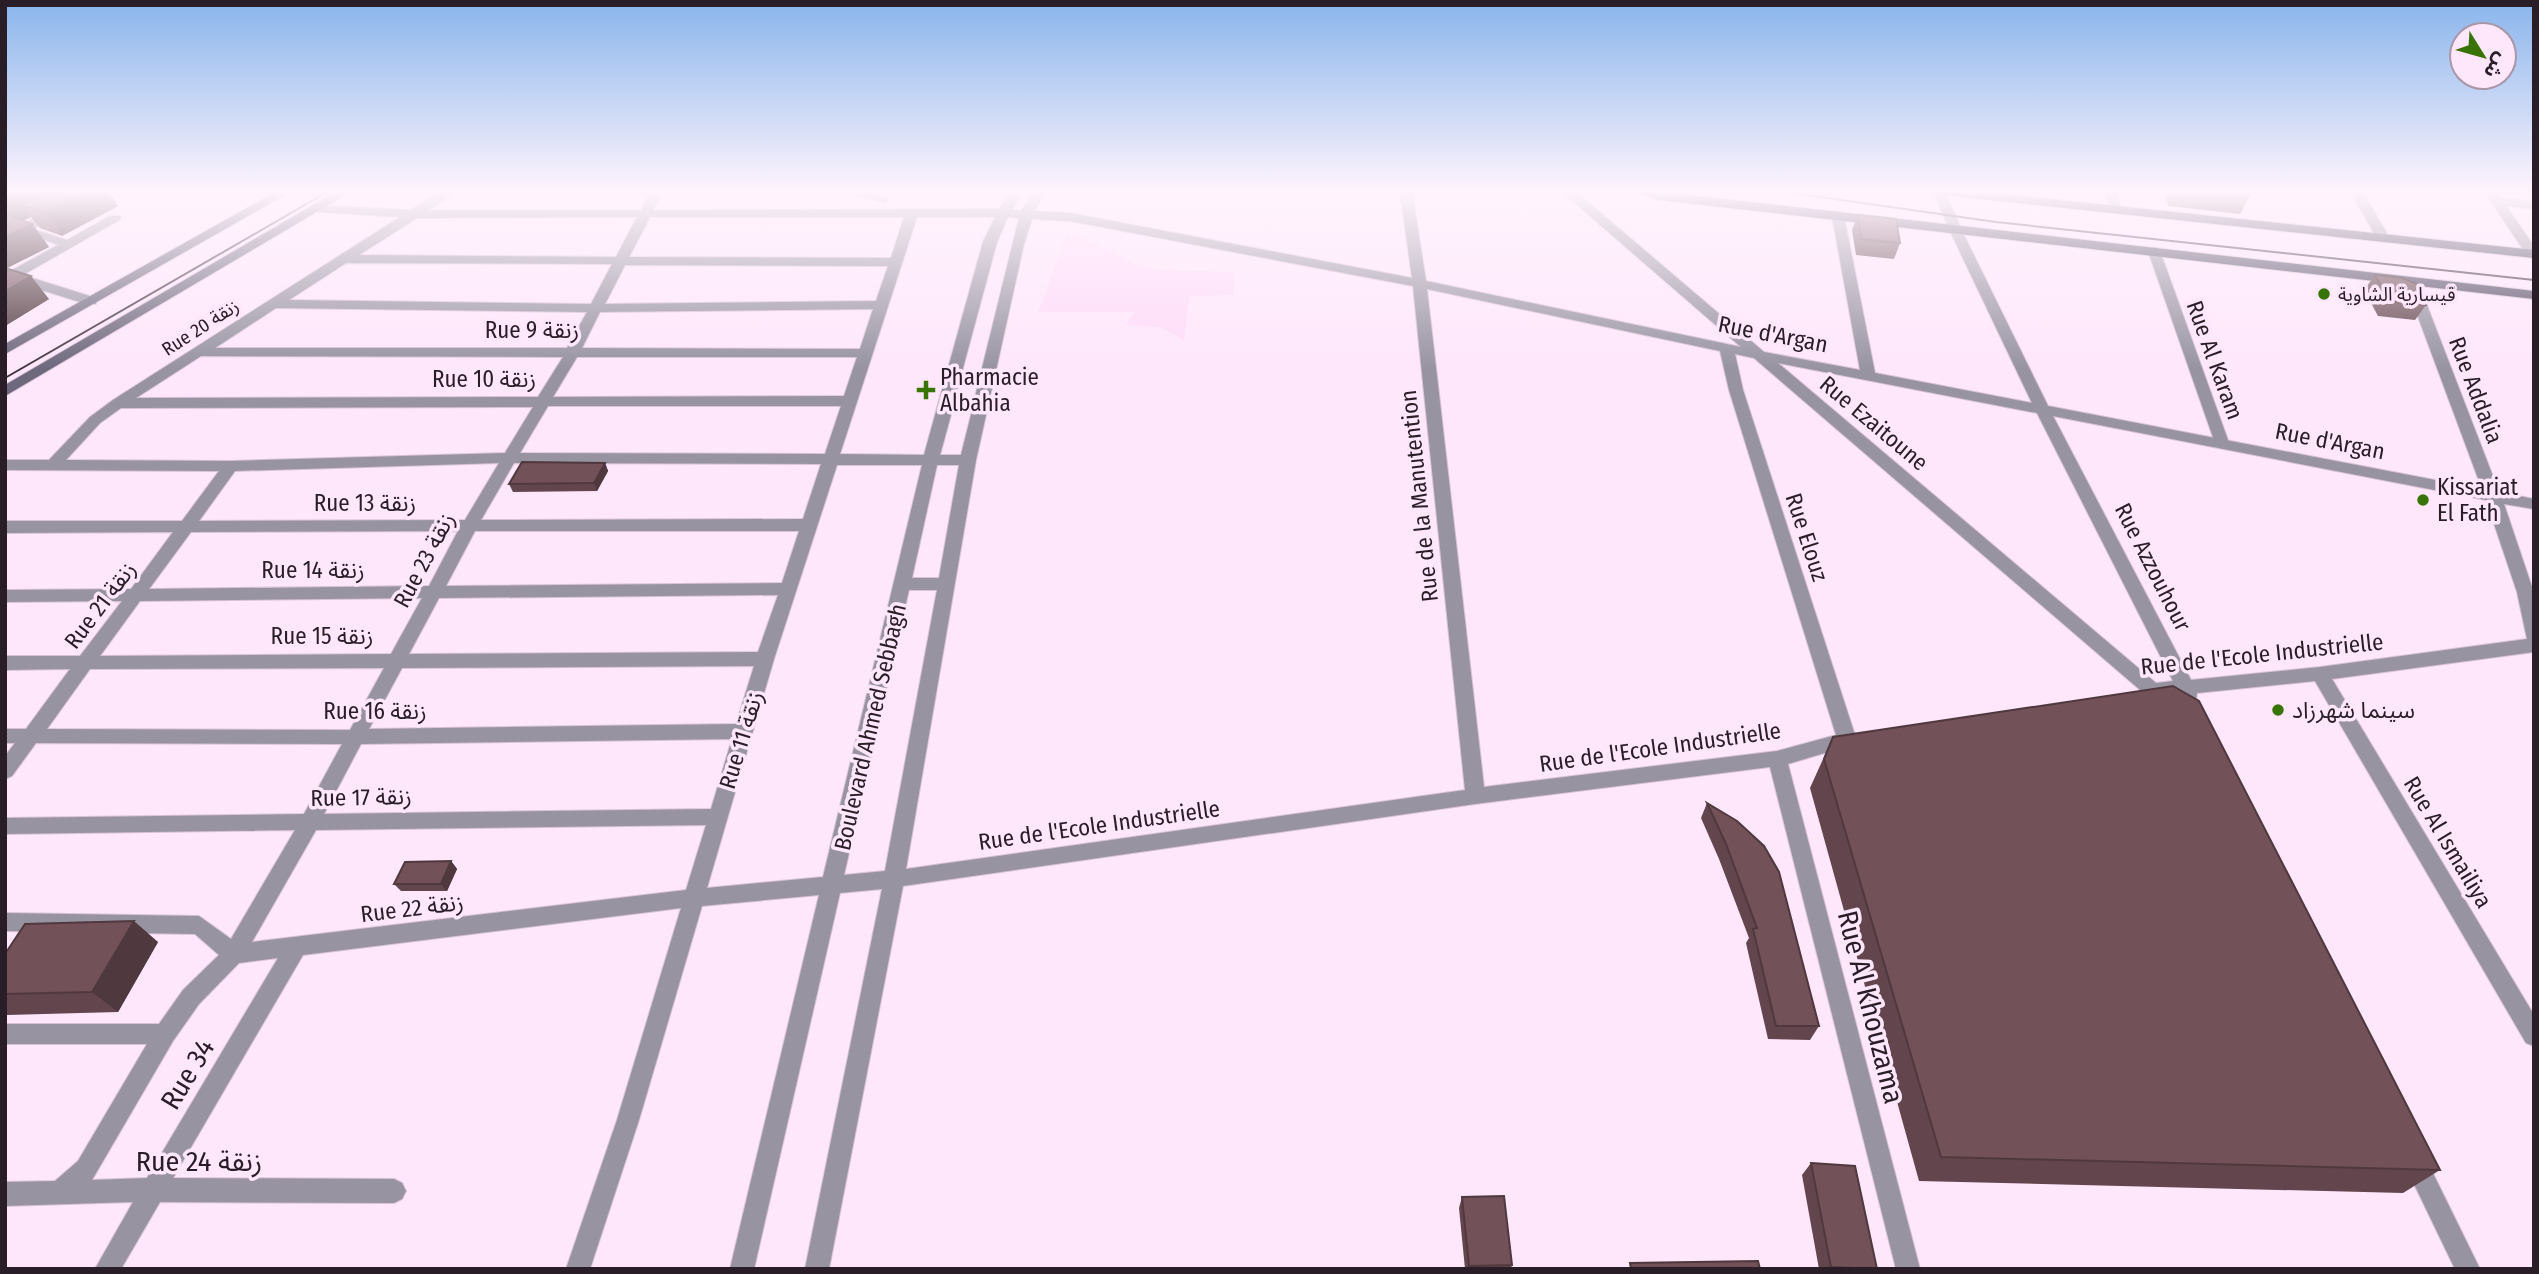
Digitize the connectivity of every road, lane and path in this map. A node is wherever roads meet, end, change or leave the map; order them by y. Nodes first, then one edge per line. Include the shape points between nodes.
1 (59, 250) edge
2 (181, 250) edge
3 (245, 250) edge
4 (355, 250) edge
5 (626, 250) edge
6 (899, 250) edge
7 (988, 250) edge
8 (1016, 250) edge
9 (1242, 250) edge
10 (1415, 250) edge
11 (1637, 250) edge
12 (1844, 250) edge
13 (1965, 250) edge
14 (2149, 250) edge
15 (2502, 250) edge
16 (2154, 251) junction
17 (2534, 254) edge
18 (342, 259) junction
19 (895, 262) junction
20 (620, 263) junction
21 (8, 277) edge
22 (2413, 281) junction
23 (1420, 285) junction
24 (2534, 295) edge
25 (91, 301) junction
26 (270, 304) junction
27 (881, 305) junction
28 (597, 307) junction
29 (1726, 348) junction
30 (5, 350) edge
31 (198, 352) junction
32 (572, 353) junction
33 (865, 353) junction
34 (1759, 355) junction
35 (1868, 376) junction
36 (5, 391) edge
37 (849, 401) junction
38 (544, 402) junction
39 (118, 403) junction
40 (946, 406) junction
41 (981, 406) junction
42 (2042, 409) junction
43 (2222, 443) junction
44 (509, 457) junction
45 (831, 459) junction
46 (932, 459) junction
47 (968, 460) junction
48 (5, 464) edge
49 (54, 464) junction
50 (232, 466) junction
51 (2493, 496) junction
52 (2534, 505) edge
53 (470, 525) junction
54 (810, 525) junction
55 (5, 527) edge
56 (186, 527) junction
57 (904, 584) junction
58 (944, 584) junction
59 (789, 589) junction
60 (137, 593) junction
61 (434, 593) junction
62 (5, 596) edge
63 (2534, 637) edge
64 (2534, 645) edge
65 (765, 659) junction
66 (397, 661) junction
67 (86, 662) junction
68 (5, 663) edge
69 (2320, 674) junction
70 (2185, 686) junction
71 (2152, 690) junction
72 (2126, 695) edge
73 (2197, 711) edge
74 (744, 731) junction
75 (1874, 734) edge
76 (32, 735) junction
77 (5, 736) edge
78 (356, 737) junction
79 (1847, 739) junction
80 (1777, 759) junction
81 (5, 771) edge
82 (1475, 796) junction
83 (718, 817) junction
84 (310, 822) junction
85 (5, 826) edge
86 (894, 879) junction
87 (834, 883) junction
88 (693, 898) junction
89 (5, 922) edge
90 (296, 947) junction
91 (234, 954) junction
92 (5, 1034) edge
93 (165, 1034) junction
94 (2534, 1036) edge
95 (2406, 1142) edge
96 (152, 1190) junction
97 (394, 1191) dead end
98 (60, 1192) junction
99 (5, 1194) edge
100 (107, 1269) edge
101 (578, 1269) edge
102 (742, 1269) edge
103 (817, 1269) edge
104 (1908, 1269) edge
105 (2468, 1269) edge

1 - 21 street
2 - 25 main road
3 - 36 main road
4 - 18 street, Rue 20 زنقة
5 - 20 street, Rue 23 زنقة
6 - 19 street, Rue 11 زنقة
7 - 40 street, Boulevard Ahmed Sebbagh
8 - 41 street, Boulevard Ahmed Sebbagh
9 - 23 street, Rue d'Argan
10 - 23 street, Rue de la Manutention
11 - 34 street, Rue Ezaitoune
12 - 35 street
13 - 42 street, Rue Azzouhour
14 - 16 main road
15 - 17 main road
16 - 22 main road
16 - 43 street, Rue Al Karam
18 - 20 street
18 - 26 street, Rue 20 زنقة
19 - 20 street
19 - 27 street, Rue 11 زنقة
20 - 28 street, Rue 23 زنقة
21 - 25 street
22 - 24 main road
22 - 51 street, Rue Addalia
23 - 29 street, Rue d'Argan
23 - 82 street, Rue de la Manutention
25 - 30 main road
26 - 28 street
26 - 31 street, Rue 20 زنقة
27 - 28 street
27 - 33 street, Rue 11 زنقة
28 - 32 street, Rue 23 زنقة
29 - 34 street, Rue d'Argan
29 - 79 street, Rue Elouz
31 - 32 street, Rue 9 زنقة
31 - 39 street, Rue 20 زنقة
32 - 33 street, Rue 9 زنقة
32 - 38 street, Rue 23 زنقة
33 - 37 street, Rue 11 زنقة
34 - 35 street, Rue d'Argan
34 - 71 street, Rue Ezaitoune
35 - 42 street, Rue d'Argan
37 - 38 street, Rue 10 زنقة
37 - 45 street, Rue 11 زنقة
38 - 39 street, Rue 10 زنقة
38 - 44 street, Rue 23 زنقة
39 - 49 street, Rue 20 زنقة
40 - 41 street
40 - 46 street, Boulevard Ahmed Sebbagh
41 - 47 street, Boulevard Ahmed Sebbagh
42 - 43 street, Rue d'Argan
42 - 70 street, Rue Azzouhour
43 - 51 street, Rue d'Argan
44 - 45 street
44 - 50 street
44 - 53 street, Rue 23 زنقة
45 - 46 street
45 - 54 street, Rue 11 زنقة
46 - 47 street
46 - 57 street, Boulevard Ahmed Sebbagh
47 - 58 street, Boulevard Ahmed Sebbagh
48 - 49 street
49 - 50 street
50 - 56 street, Rue 21 زنقة
51 - 52 street, Rue d'Argan
51 - 63 street, Rue Addalia via 2525,592
53 - 54 street, Rue 13 زنقة
53 - 56 street, Rue 13 زنقة
53 - 61 street, Rue 23 زنقة
54 - 59 street, Rue 11 زنقة
55 - 56 street, Rue 13 زنقة
56 - 60 street, Rue 21 زنقة
57 - 58 street
57 - 87 street, Boulevard Ahmed Sebbagh
58 - 86 street, Boulevard Ahmed Sebbagh
59 - 61 street, Rue 14 زنقة
59 - 65 street, Rue 11 زنقة
60 - 61 street, Rue 14 زنقة
60 - 62 street, Rue 14 زنقة
60 - 67 street, Rue 21 زنقة
61 - 66 street, Rue 23 زنقة
64 - 69 street, Rue de l'Ecole Industrielle
65 - 66 street, Rue 15 زنقة
65 - 74 street, Rue 11 زنقة
66 - 67 street, Rue 15 زنقة
66 - 78 street, Rue 23 زنقة
67 - 68 street, Rue 15 زنقة
67 - 76 street, Rue 21 زنقة
69 - 70 street, Rue de l'Ecole Industrielle
69 - 94 street, Rue Al Ismailiya
70 - 71 street, Rue de l'Ecole Industrielle
70 - 73 street, Rue Azzouhour
71 - 72 street, Rue de l'Ecole Industrielle
74 - 78 street, Rue 16 زنقة
74 - 83 street, Rue 11 زنقة
75 - 79 street, Rue de l'Ecole Industrielle
76 - 77 street, Rue 16 زنقة
76 - 78 street, Rue 16 زنقة
76 - 81 street, Rue 21 زنقة
78 - 84 street, Rue 23 زنقة
79 - 80 street, Rue de l'Ecole Industrielle
80 - 82 street, Rue de l'Ecole Industrielle
80 - 104 street, Rue Al Khouzama
82 - 86 street, Rue de l'Ecole Industrielle
83 - 84 street, Rue 17 زنقة
83 - 88 street, Rue 11 زنقة
84 - 85 street, Rue 17 زنقة
84 - 91 street, Rue 23 زنقة
86 - 87 street, Rue de l'Ecole Industrielle
86 - 103 street, Boulevard Ahmed Sebbagh
87 - 88 street, Rue 22 زنقة
87 - 102 street, Boulevard Ahmed Sebbagh
88 - 90 street, Rue 22 زنقة
88 - 101 street, Rue 11 زنقة via 628,1120
89 - 91 street via 199,925
90 - 91 street, Rue 22 زنقة
90 - 96 street, Rue 34
91 - 93 street, Rue 34 via 191,997
92 - 93 street
93 - 98 street, Rue 34 via 86,1169
95 - 105 street
96 - 97 street, Rue 24 زنقة
96 - 98 street, Rue 24 زنقة
96 - 100 street, Rue 34
98 - 99 street, Rue 24 زنقة

